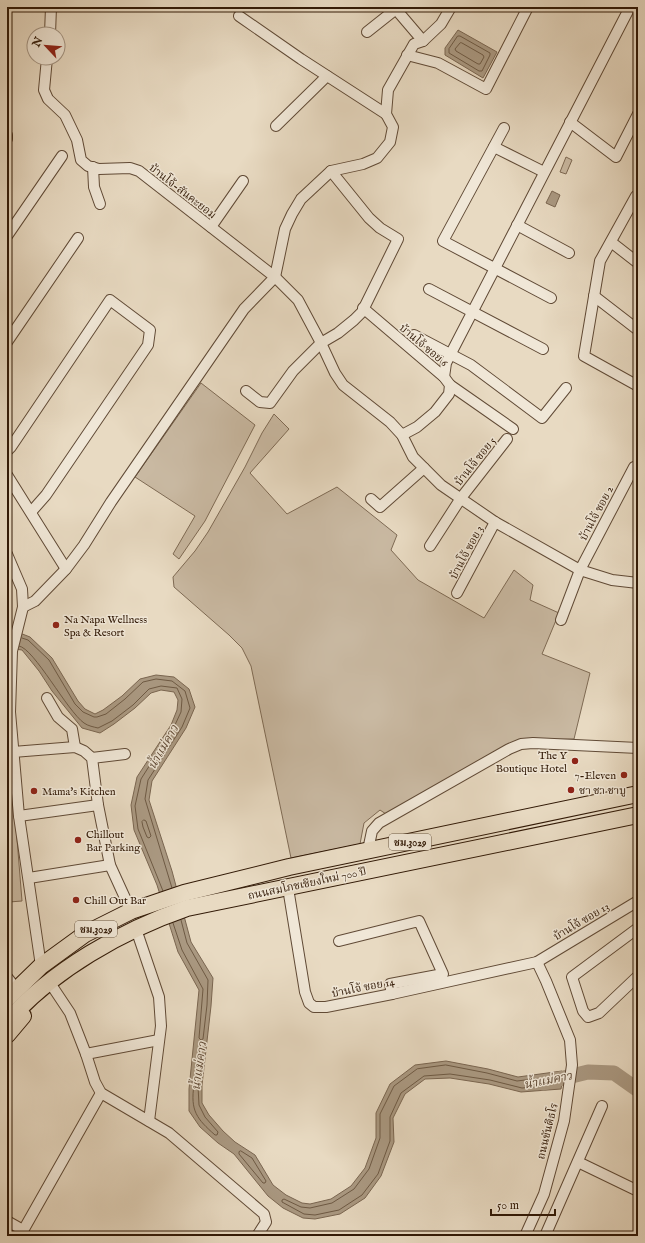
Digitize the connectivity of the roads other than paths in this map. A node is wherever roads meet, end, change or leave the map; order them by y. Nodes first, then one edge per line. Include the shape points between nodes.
1 (51, 7) edge
2 (451, 7) edge
3 (528, 7) edge
4 (630, 7) edge
5 (395, 8) edge
6 (239, 16) dead end
7 (50, 26) edge
8 (367, 32) dead end
9 (422, 41) junction
10 (407, 55) junction
11 (46, 66) edge
12 (327, 76) junction
13 (386, 114) junction
14 (638, 114) edge
15 (570, 122) junction
16 (276, 126) dead end
17 (504, 128) dead end
18 (7, 135) edge
19 (7, 139) edge
20 (494, 147) junction
21 (62, 156) dead end
22 (94, 167) junction
23 (331, 172) junction
24 (544, 172) junction
25 (243, 181) dead end
26 (638, 198) edge
27 (100, 204) dead end
28 (517, 226) junction
29 (211, 227) junction
30 (7, 236) edge
31 (78, 238) dead end
32 (611, 242) junction
33 (569, 253) dead end
34 (638, 263) edge
35 (495, 268) junction
36 (275, 276) junction
37 (429, 289) dead end
38 (594, 296) junction
39 (551, 298) dead end
40 (363, 308) junction
41 (472, 312) junction
42 (638, 330) edge
43 (414, 335) dead end
44 (7, 342) edge
45 (321, 343) junction
46 (543, 349) dead end
47 (450, 355) junction
48 (447, 381) junction
49 (638, 386) edge
50 (566, 388) dead end
51 (246, 391) dead end
52 (513, 429) dead end
53 (402, 436) junction
54 (508, 439) dead end
55 (7, 451) edge
56 (634, 467) dead end
57 (424, 468) junction
58 (7, 475) edge
59 (460, 498) junction
60 (371, 499) dead end
61 (31, 512) junction
62 (495, 522) junction
63 (430, 546) dead end
64 (7, 554) edge
65 (66, 569) junction
66 (580, 570) junction
67 (638, 583) edge
68 (457, 592) dead end
69 (22, 610) junction
70 (561, 620) dead end
71 (47, 698) dead end
72 (75, 747) junction
73 (638, 748) edge
74 (13, 752) junction
75 (125, 754) dead end
76 (92, 758) junction
77 (638, 794) edge
78 (98, 805) junction
79 (638, 815) edge
80 (19, 816) junction
81 (368, 850) junction
82 (110, 865) junction
83 (29, 878) junction
84 (288, 888) junction
85 (186, 900) junction
86 (638, 900) edge
87 (158, 910) junction
88 (131, 911) junction
89 (136, 928) junction
90 (637, 931) edge
91 (339, 941) dead end
92 (537, 962) junction
93 (41, 966) junction
94 (638, 976) edge
95 (8, 982) edge
96 (46, 986) junction
97 (392, 994) junction
98 (7, 999) edge
99 (7, 1022) edge
100 (7, 1035) edge
101 (159, 1040) junction
102 (86, 1054) junction
103 (101, 1093) junction
104 (602, 1106) dead end
105 (149, 1120) junction
106 (578, 1162) junction
107 (638, 1190) edge
108 (7, 1221) edge
109 (21, 1233) edge
110 (257, 1236) edge
111 (525, 1236) edge
112 (545, 1236) edge

1 - 7 street
2 - 9 street via 442,24
3 - 10 street via 486,89 438,63
4 - 15 street
5 - 8 street
5 - 9 street
6 - 12 street
9 - 10 street via 414,44
10 - 13 street via 388,90
11 - 22 street via 44,90 48,100 65,115 77,140 81,160
12 - 13 street
12 - 16 street
13 - 23 street via 393,127 390,142 377,158
14 - 15 street via 616,157
15 - 24 street
17 - 20 street
18 - 19 street
20 - 24 street
20 - 35 street via 443,241
21 - 30 street
22 - 27 street via 94,187
22 - 29 street, บ้านโจ้-สันคะยอม via 130,168 139,171
23 - 36 street via 301,199 292,214 285,230
23 - 40 street via 369,218 398,239
24 - 28 street
25 - 29 street
26 - 32 street via 636,196
28 - 33 street
28 - 35 street
29 - 36 street, บ้านโจ้-สันคะยอม
31 - 44 street
32 - 34 street
32 - 38 street via 600,261
35 - 39 street
35 - 41 street
36 - 45 street, บ้านโจ้-สันคะยอม via 298,300
36 - 65 street via 244,309
37 - 41 street
38 - 42 street
38 - 49 street via 584,356
40 - 45 street via 354,320
40 - 48 street, บ้านโจ้ ซอย 6
41 - 46 street
41 - 47 street
43 - 47 street
45 - 51 street via 293,371 270,403 260,402
45 - 53 street, บ้านโจ้-สันคะยอม via 343,385 390,422
47 - 48 street via 446,363
47 - 50 street via 472,365 542,418
48 - 52 street, บ้านโจ้ ซอย 6
48 - 53 street via 449,394 435,412
53 - 57 street, บ้านโจ้-สันคะยอม via 412,457
54 - 59 street, บ้านโจ้ ซอย 5
55 - 61 street via 110,300 150,330 148,345 46,495
56 - 66 street, บ้านโจ้ ซอย 2
57 - 59 street, บ้านโจ้-สันคะยอม via 441,485
57 - 60 street via 380,507
58 - 61 street
59 - 62 street, บ้านโจ้-สันคะยอม
59 - 63 street, บ้านโจ้ ซอย 5
61 - 65 street
62 - 66 street, บ้านโจ้-สันคะยอม
62 - 68 street, บ้านโจ้ ซอย 3
64 - 69 street via 22,589
65 - 69 street via 35,601
66 - 67 street, บ้านโจ้-สันคะยอม via 612,580
66 - 70 street, บ้านโจ้ ซอย 2
69 - 74 street via 12,651 10,712
71 - 72 street via 58,717 72,728
72 - 74 street
72 - 76 street
73 - 81 street via 521,744 379,823 372,831
74 - 80 street
75 - 76 street
76 - 78 street
77 - 81 main road, ถนนสมโภชเชียงใหม่ 700 ปี / ชม.3029
78 - 80 street
78 - 82 street
79 - 84 main road, ถนนสมโภชเชียงใหม่ 700 ปี / ชม.3029
80 - 83 street
81 - 85 main road, ถนนสมโภชเชียงใหม่ 700 ปี / ชม.3029 via 289,867
82 - 83 street
82 - 88 street
83 - 93 street
84 - 85 main road, ถนนสมโภชเชียงใหม่ 700 ปี / ชม.3029
84 - 97 street, บ้านโจ้ ซอย 14 via 308,1003 314,1007 326,1007
85 - 87 main road, ถนนสมโภชเชียงใหม่ 700 ปี / ชม.3029
86 - 92 street, บ้านโจ้ ซอย 13
87 - 88 main road, ถนนสมโภชเชียงใหม่ 700 ปี / ชม.3029
87 - 89 main road, ถนนสมโภชเชียงใหม่ 700 ปี / ชม.3029
88 - 93 main road, ถนนสมโภชเชียงใหม่ 700 ปี / ชม.3029 via 85,934
89 - 96 main road, ถนนสมโภชเชียงใหม่ 700 ปี / ชม.3029 via 84,958
89 - 101 street via 159,997
90 - 94 street via 572,977 583,1011 588,1017 599,1013
91 - 97 street via 420,921 443,974 390,984
92 - 97 street, บ้านโจ้ ซอย 14
92 - 111 street, ถนนขันติธโร via 570,1040 572,1065 564,1121 544,1194
93 - 95 main road
93 - 98 main road, ถนนสมโภชเชียงใหม่ 700 ปี / ชม.3029
96 - 99 main road, ถนนสมโภชเชียงใหม่ 700 ปี / ชม.3029
96 - 100 main road
96 - 102 street via 70,1013
101 - 102 street
101 - 105 street
102 - 103 street
103 - 105 street
103 - 109 street
104 - 106 street
105 - 110 street via 181,1141 264,1214 266,1222
106 - 107 street
106 - 112 street
108 - 109 street

